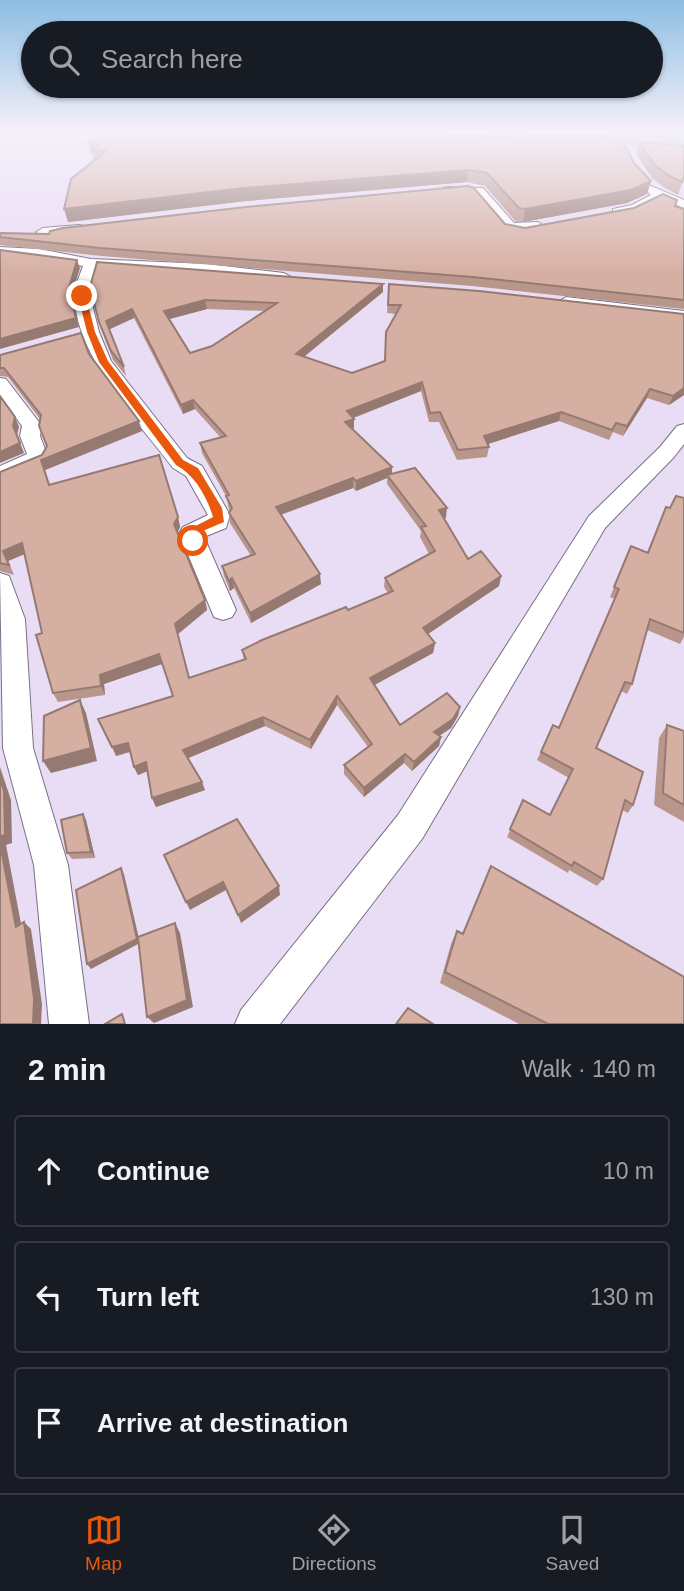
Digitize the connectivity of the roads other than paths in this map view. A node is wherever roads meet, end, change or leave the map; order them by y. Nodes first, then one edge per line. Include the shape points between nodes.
1 (641, 183) edge
2 (430, 191) edge
3 (659, 195) junction
4 (684, 204) edge
5 (600, 216) edge
6 (549, 224) edge
7 (91, 227) edge
8 (43, 232) edge
9 (0, 251) edge
10 (91, 262) junction
11 (300, 278) edge
12 (553, 301) edge
13 (684, 316) edge
14 (91, 332) junction
15 (69, 337) edge
16 (0, 383) edge
17 (678, 447) edge
18 (0, 474) edge
19 (0, 583) edge
20 (223, 610) dead end
21 (69, 1024) edge
22 (255, 1024) edge

1 - 3 street
2 - 6 street via 474,188 511,228
3 - 4 street
3 - 5 street via 631,209
7 - 8 street
9 - 10 street
10 - 11 street
10 - 14 street via 82,296
12 - 13 street
14 - 15 street
14 - 20 street via 103,362 180,463 194,471 216,508 218,522 191,533
16 - 18 street via 32,426 30,436 38,457
17 - 22 street via 597,522 410,827
19 - 21 street via 12,619 18,748 51,865

